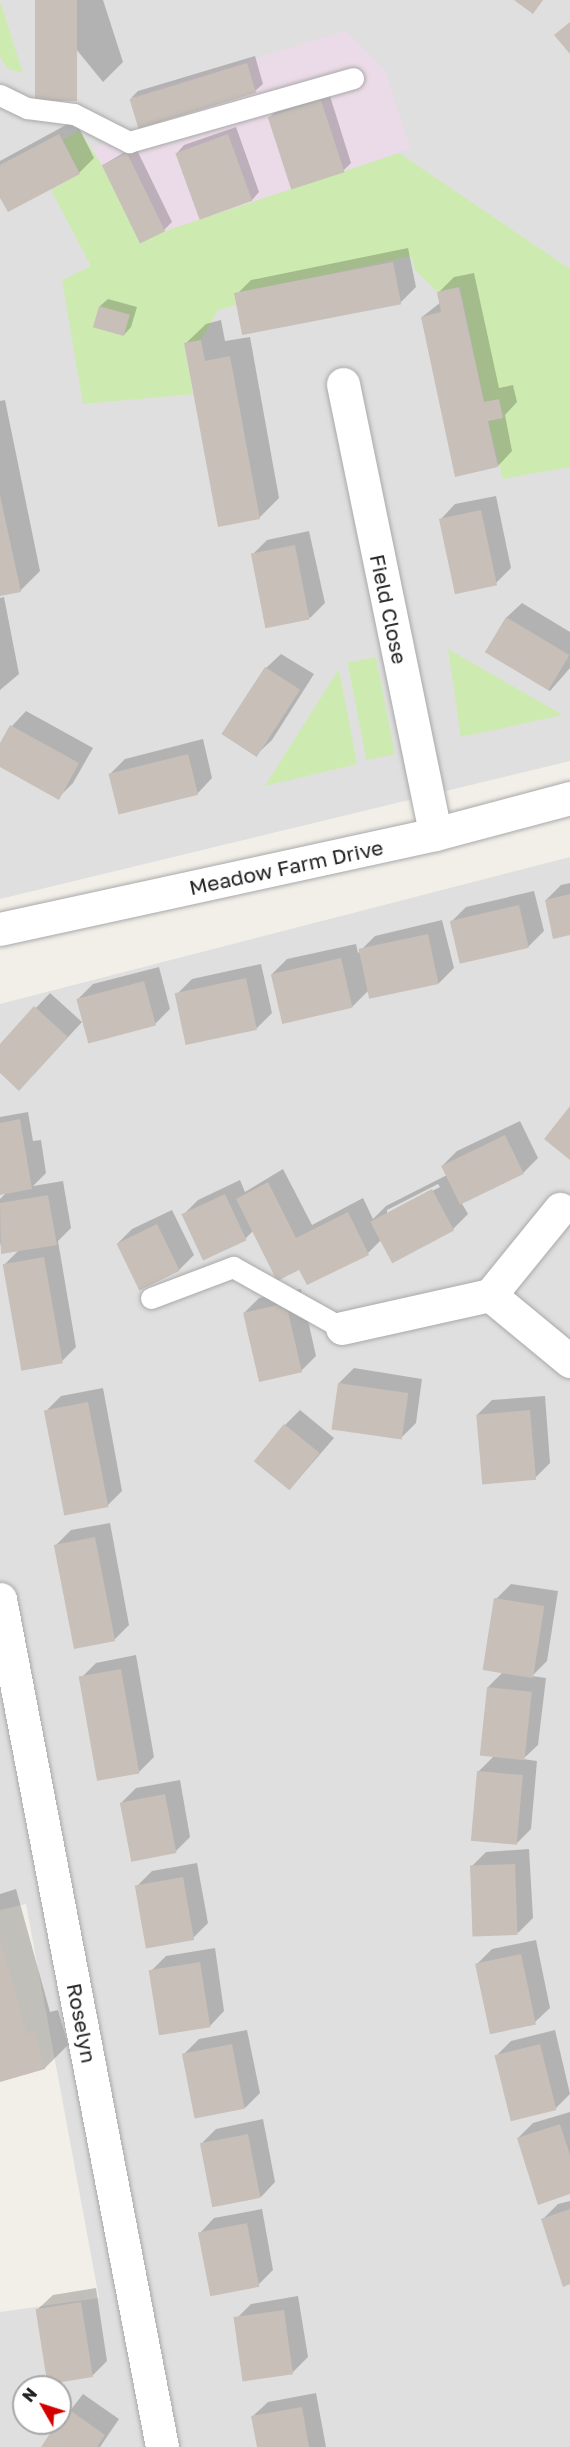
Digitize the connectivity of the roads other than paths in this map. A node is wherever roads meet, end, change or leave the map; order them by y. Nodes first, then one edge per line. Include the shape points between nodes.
1 (353, 78) dead end
2 (0, 95) edge
3 (343, 384) dead end
4 (570, 798) edge
5 (435, 834) junction
6 (0, 929) edge
7 (560, 1209) dead end
8 (490, 1295) junction
9 (151, 1298) dead end
10 (342, 1328) joint
11 (570, 1360) edge
12 (0, 1599) edge
13 (162, 2447) edge

1 - 2 lane via 129,142 75,114 27,108
3 - 5 street, Field Close
4 - 5 street, Meadow Farm Drive
5 - 6 street, Meadow Farm Drive
7 - 8 street
8 - 10 street
8 - 11 street
9 - 10 lane via 233,1267
12 - 13 street, Roselyn

